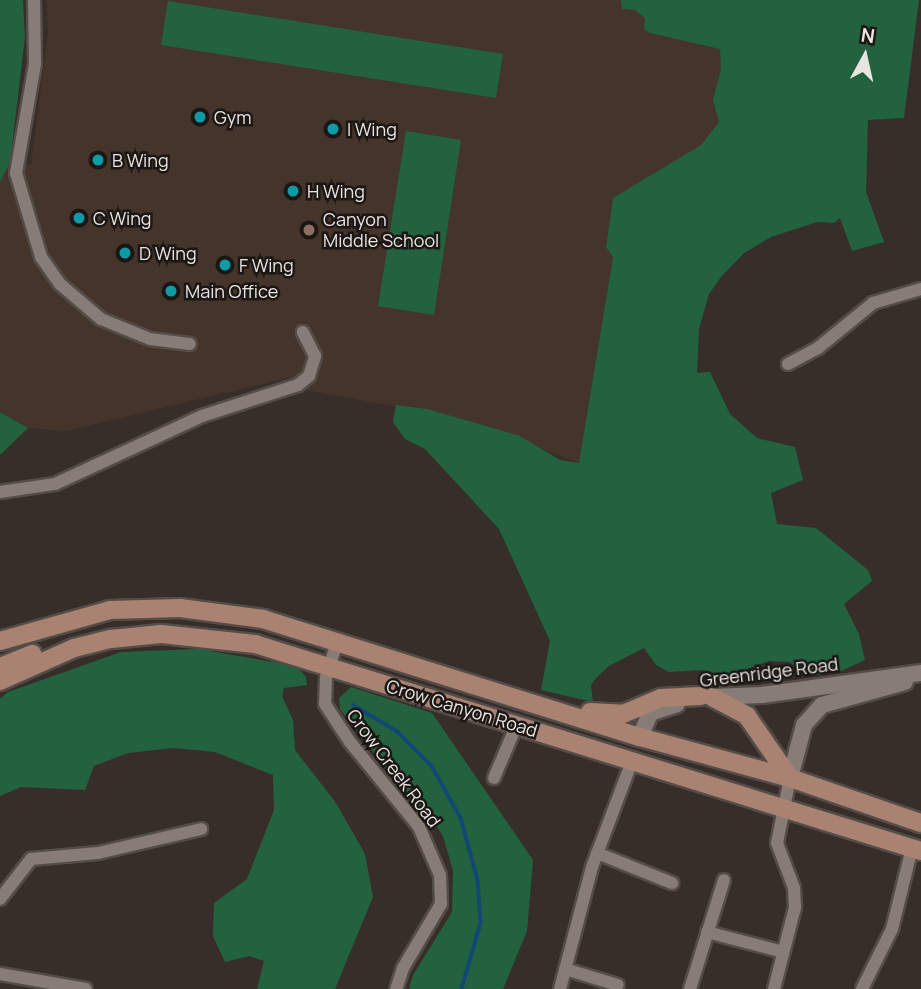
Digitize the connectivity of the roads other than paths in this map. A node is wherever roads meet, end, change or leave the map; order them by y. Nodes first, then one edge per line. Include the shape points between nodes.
1 (34, 0) edge
2 (921, 289) edge
3 (303, 332) dead end
4 (190, 344) dead end
5 (788, 364) dead end
6 (0, 492) edge
7 (0, 640) edge
8 (337, 642) junction
9 (74, 648) junction
10 (329, 666) junction
11 (0, 667) edge
12 (921, 674) edge
13 (0, 681) edge
14 (707, 697) junction
15 (544, 707) junction
16 (517, 724) junction
17 (640, 737) junction
18 (632, 761) junction
19 (494, 778) dead end
20 (790, 778) junction
21 (860, 802) junction
22 (785, 808) junction
23 (921, 823) edge
24 (201, 829) dead end
25 (918, 847) edge
26 (597, 853) junction
27 (724, 880) dead end
28 (672, 883) dead end
29 (0, 899) edge
30 (707, 932) junction
31 (783, 952) junction
32 (565, 970) junction
33 (0, 974) edge
34 (618, 985) dead end
35 (86, 989) edge
36 (396, 989) edge
37 (560, 989) edge
38 (690, 989) edge
39 (774, 989) edge
40 (862, 989) edge

1 - 4 street via 35,64 16,173 41,257 60,284 101,319 149,339
2 - 5 street via 873,303 818,348
3 - 6 street via 315,356 309,376 298,385 202,416 55,484
7 - 8 main road, Crow Canyon Road via 87,614 180,608 262,619
8 - 10 street, Crow Creek Road
8 - 15 main road, Crow Canyon Road
9 - 10 main road, Crow Canyon Road via 133,636 194,636 255,644
9 - 11 main road via 48,649
9 - 13 main road, Crow Canyon Road
10 - 16 main road, Crow Canyon Road
10 - 36 street, Crow Creek Road via 326,704 350,742 419,827 440,875 441,904 403,968
12 - 14 street, Greenridge Road via 762,695
12 - 20 street, Greenridge Road via 822,705 804,725
14 - 15 main road via 661,698 610,716
14 - 17 street, Greenridge Road via 650,713
14 - 20 main road via 747,716
15 - 17 main road, Crow Canyon Road
16 - 18 main road, Crow Canyon Road
16 - 19 street
17 - 18 main road
17 - 20 main road, Crow Canyon Road
18 - 22 main road, Crow Canyon Road
18 - 26 street
20 - 21 main road, Crow Canyon Road
20 - 22 street
21 - 23 main road, Crow Canyon Road
21 - 25 main road via 870,816 898,826
22 - 25 main road, Crow Canyon Road
22 - 31 street via 777,843 795,897
24 - 29 street via 98,853 31,859
25 - 40 street via 892,929
26 - 28 street
26 - 32 street
27 - 30 street
30 - 31 street
30 - 38 street
31 - 39 street
32 - 34 street
32 - 37 street
33 - 35 street

